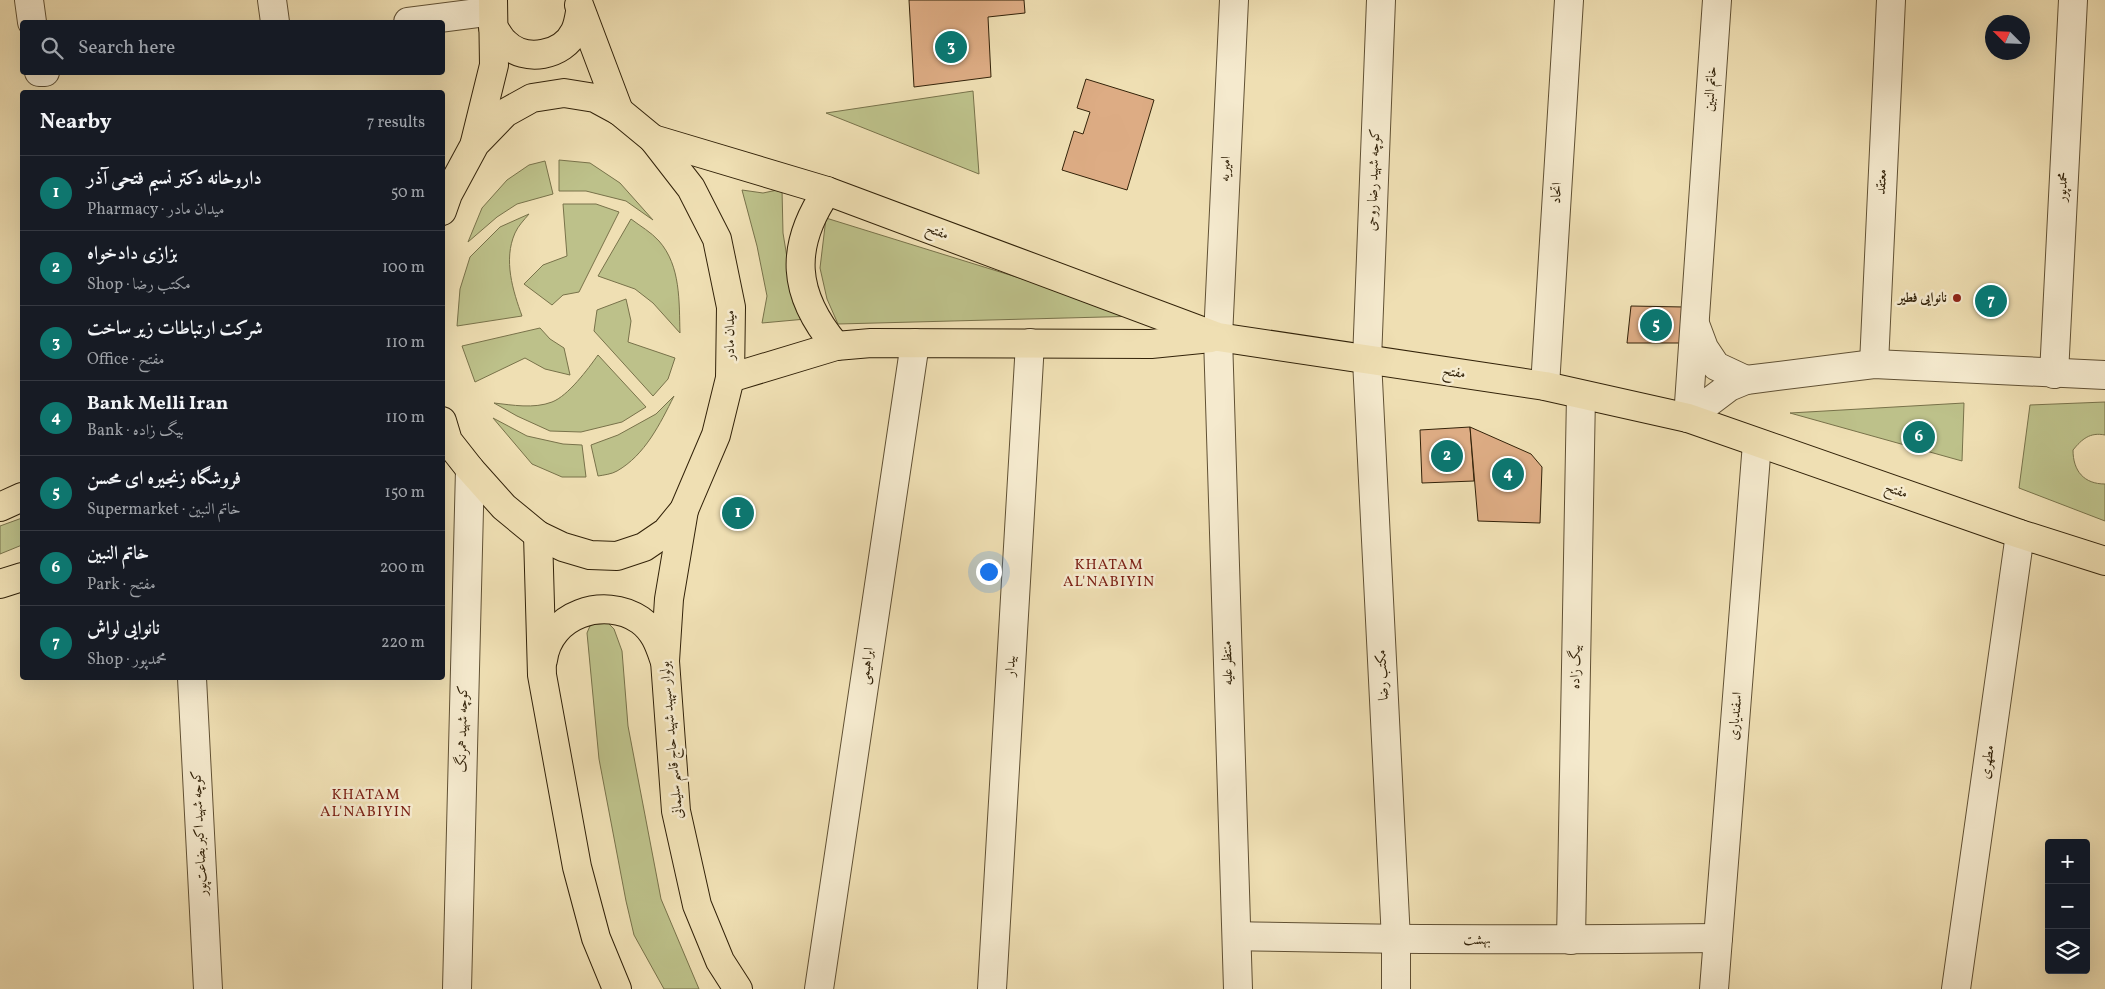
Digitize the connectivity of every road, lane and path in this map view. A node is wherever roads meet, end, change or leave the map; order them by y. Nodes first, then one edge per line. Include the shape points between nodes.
1 (29, 0) edge
2 (272, 0) edge
3 (1234, 0) edge
4 (1382, 0) edge
5 (1569, 0) edge
6 (1717, 0) edge
7 (1891, 0) edge
8 (2073, 0) edge
9 (579, 6) edge
10 (493, 13) edge
11 (32, 20) edge
12 (275, 20) edge
13 (427, 20) edge
14 (619, 111) junction
15 (653, 139) junction
16 (475, 144) junction
17 (827, 191) junction
18 (445, 202) edge
19 (1694, 322) junction
20 (1218, 337) junction
21 (915, 343) junction
22 (1030, 343) junction
23 (836, 346) junction
24 (1367, 360) junction
25 (1874, 364) junction
26 (2054, 374) junction
27 (2105, 375) edge
28 (730, 378) junction
29 (1746, 380) junction
30 (1545, 386) junction
31 (1581, 395) junction
32 (1688, 418) junction
33 (445, 436) edge
34 (1757, 443) junction
35 (470, 469) junction
36 (20, 498) edge
37 (0, 507) edge
38 (684, 510) junction
39 (2020, 534) junction
40 (538, 535) junction
41 (2105, 561) edge
42 (20, 578) edge
43 (0, 584) edge
44 (665, 661) junction
45 (542, 675) junction
46 (192, 680) edge
47 (1237, 936) junction
48 (1718, 938) junction
49 (1396, 940) junction
50 (1571, 940) junction
51 (208, 989) edge
52 (457, 989) edge
53 (617, 989) edge
54 (738, 989) edge
55 (819, 989) edge
56 (992, 989) edge
57 (1238, 989) edge
58 (1396, 989) edge
59 (1714, 989) edge
60 (1956, 989) edge

1 - 11 street
2 - 12 street
3 - 20 street, امیریه
4 - 24 street, کوچه شهید رضا روحی
5 - 30 street, اتحاد
6 - 19 street, خاتم النبین
7 - 25 street, معتقد
8 - 26 street, محمدپور
9 - 10 main road via 575,32 562,47 543,55 523,54 505,44
9 - 14 main road
10 - 13 street
10 - 16 main road via 494,65
14 - 15 main road, میدان مادر
14 - 16 main road, میدان مادر via 595,98 564,92 532,98 504,113
15 - 17 main road, مفتح
15 - 28 main road, میدان مادر via 691,188 717,239 731,307
16 - 18 main road, میدان مادر
17 - 20 main road, مفتح
17 - 23 main road via 813,211 804,234 800,258 808,306
19 - 29 street via 1704,348 1716,366
19 - 32 street, خاتم النبین
20 - 22 main road, مفتح via 1152,344
20 - 24 main road, مفتح
20 - 47 street, منتظر علیه
21 - 22 main road, مفتح
21 - 23 main road, مفتح
21 - 55 street, ابراهیمی
22 - 56 street, بیدار
23 - 28 main road, مفتح
24 - 30 main road, مفتح
24 - 49 street, مکتب رضا
25 - 26 street
25 - 29 street
26 - 27 street
28 - 38 main road, میدان مادر via 716,435
29 - 32 street via 1729,387
30 - 31 main road, مفتح
31 - 32 main road, مفتح
31 - 50 street, بیگ زاده
32 - 34 main road, مفتح
33 - 35 main road, میدان مادر
34 - 39 main road, مفتح
34 - 48 street, اسفندیاری
35 - 40 main road, میدان مادر via 504,507
35 - 52 street, کوچه شهید همرنگ
36 - 37 main road
38 - 40 main road, میدان مادر via 666,532 644,548 617,556 590,556
38 - 44 main road, بولوار سپهبد شهید حاج قاسم سلیمانی via 669,599
39 - 41 main road, مفتح
39 - 60 street, مطهری
40 - 45 main road
42 - 43 main road
44 - 45 main road via 657,639 641,621 620,610 597,608 574,616 556,630 544,652
44 - 54 main road, بولوار سپهبد شهید حاج قاسم سلیمانی via 676,811 695,896 720,962
45 - 53 main road via 577,867 596,938
46 - 51 street, کوچه شهید اکبر بضاعت‌پور
47 - 49 street, بهشت
47 - 57 street, منتظر علیه
48 - 50 street, بهشت
48 - 59 street, اسفندیاری
49 - 50 street, بهشت
49 - 58 street, مکتب رضا

